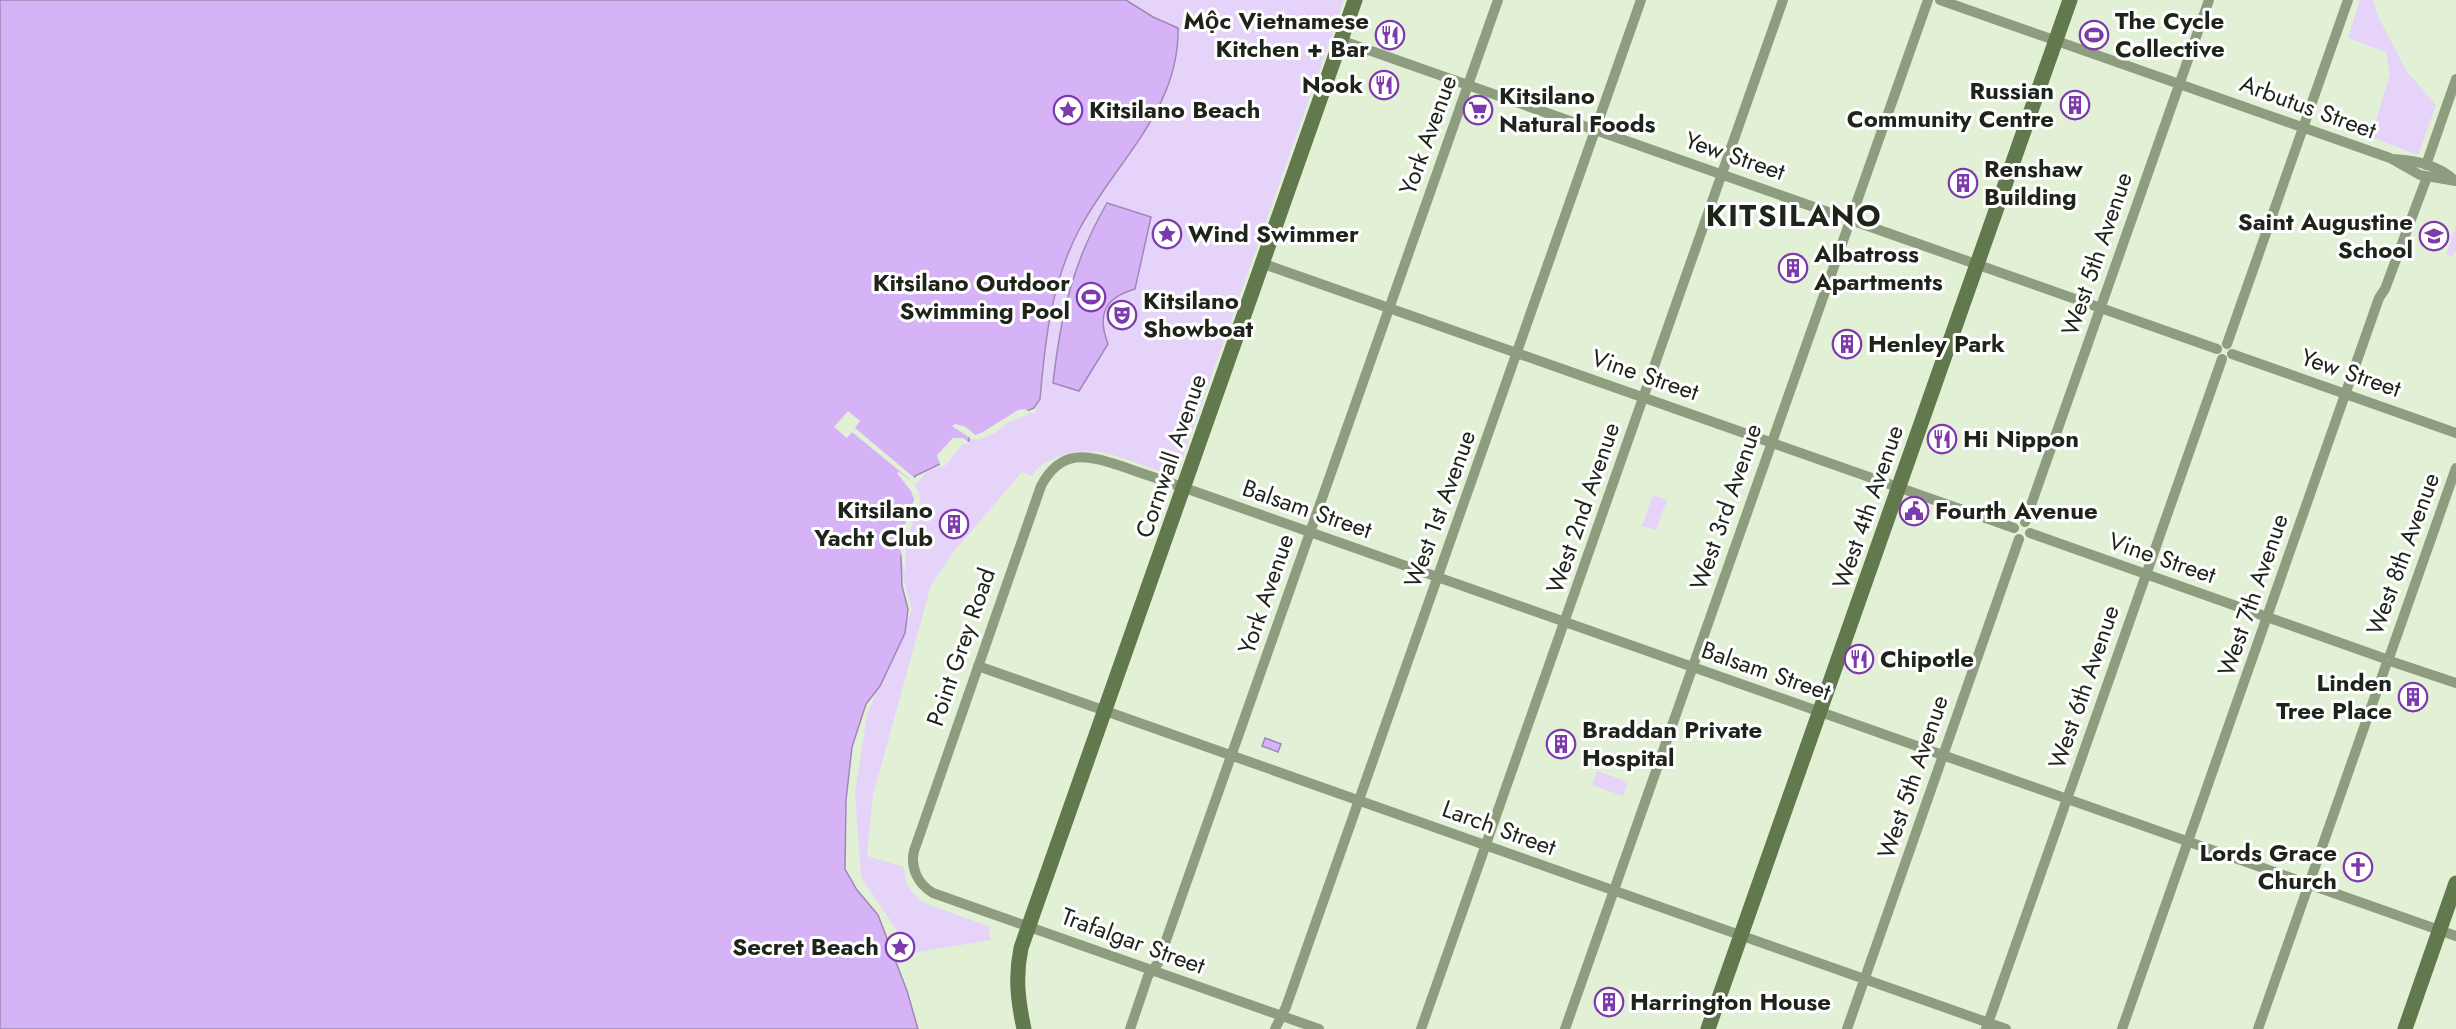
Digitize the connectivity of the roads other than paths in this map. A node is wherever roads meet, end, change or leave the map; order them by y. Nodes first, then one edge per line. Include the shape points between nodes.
1 (1354, 0) edge
2 (1498, 0) edge
3 (1641, 0) edge
4 (1783, 0) edge
5 (1928, 0) edge
6 (1940, 0) edge
7 (2070, 0) edge
8 (2209, 0) edge
9 (2348, 0) edge
10 (1340, 40) junction
11 (2055, 41) junction
12 (2456, 79) edge
13 (2179, 84) junction
14 (1468, 85) junction
15 (2303, 128) junction
16 (1596, 130) junction
17 (2390, 159) junction
18 (2426, 165) junction
19 (1722, 174) junction
20 (2427, 177) junction
21 (2456, 181) edge
22 (1850, 219) junction
23 (1262, 263) junction
24 (1977, 264) junction
25 (1388, 308) junction
26 (2101, 308) junction
27 (2224, 351) junction
28 (1518, 353) junction
29 (2345, 394) junction
30 (1643, 397) junction
31 (2456, 433) edge
32 (1771, 442) junction
33 (1061, 464) joint
34 (2456, 468) edge
35 (1899, 487) junction
36 (1183, 488) junction
37 (2025, 522) junction
38 (2013, 528) junction
39 (1310, 532) junction
40 (2030, 533) junction
41 (2019, 538) junction
42 (2146, 574) junction
43 (1438, 578) junction
44 (2267, 617) junction
45 (1565, 622) junction
46 (2388, 660) junction
47 (978, 666) junction
48 (1693, 667) junction
49 (2456, 683) edge
50 (1105, 711) junction
51 (1819, 712) junction
52 (1231, 756) junction
53 (1943, 756) junction
54 (2067, 798) junction
55 (1359, 801) junction
56 (2188, 842) junction
57 (1485, 845) junction
58 (2456, 883) edge
59 (2309, 884) junction
60 (1613, 891) junction
61 (933, 892) joint
62 (1029, 926) junction
63 (2439, 930) junction
64 (1741, 936) junction
65 (2456, 936) edge
66 (1154, 969) junction
67 (1864, 979) junction
68 (1281, 1016) junction
69 (1987, 1026) edge
70 (1024, 1029) edge
71 (1130, 1029) edge
72 (1275, 1029) edge
73 (1319, 1029) edge
74 (1421, 1029) edge
75 (1564, 1029) edge
76 (1708, 1029) edge
77 (1847, 1029) edge
78 (2006, 1029) edge
79 (2122, 1029) edge
80 (2258, 1029) edge
81 (2405, 1029) edge

1 - 10 main road, Cornwall Avenue
2 - 14 street, York Avenue
3 - 16 street, West 1st Avenue
4 - 19 street, West 2nd Avenue
5 - 22 street, West 3rd Avenue
6 - 11 street, Arbutus Street
7 - 11 main road, West 4th Avenue
8 - 13 street, West 5th Avenue
9 - 15 street, West 6th Avenue
10 - 14 street, Yew Street
10 - 23 main road, Cornwall Avenue
11 - 13 street, Arbutus Street
11 - 24 main road, West 4th Avenue
12 - 18 street
13 - 15 street, Arbutus Street
13 - 26 street, West 5th Avenue
14 - 16 street, Yew Street
14 - 25 street, York Avenue
15 - 17 street, Arbutus Street
15 - 27 street, West 6th Avenue
16 - 19 street, Yew Street
16 - 28 street, West 1st Avenue
17 - 18 street, Arbutus Street
17 - 20 street, Arbutus Street
18 - 21 street, Arbutus Street
19 - 22 street, Yew Street
19 - 30 street, West 2nd Avenue
20 - 21 street, Arbutus Street
20 - 29 street, West 7th Avenue
22 - 24 street, Yew Street
22 - 32 street, West 3rd Avenue
23 - 25 street, Vine Street
23 - 36 main road, Cornwall Avenue
24 - 26 street, Yew Street
24 - 35 main road, West 4th Avenue
25 - 28 street, Vine Street
25 - 39 street, York Avenue
26 - 27 street, Yew Street
26 - 37 street, West 5th Avenue
27 - 29 street, Yew Street
27 - 42 street, West 6th Avenue
28 - 30 street, Vine Street
28 - 43 street, West 1st Avenue
29 - 31 street, Yew Street
29 - 44 street, West 7th Avenue
30 - 32 street, Vine Street
30 - 45 street, West 2nd Avenue
32 - 35 street, Vine Street
32 - 48 street, West 3rd Avenue
33 - 36 street, Balsam Street via 1076,457 1097,458
33 - 47 street, Point Grey Road via 1049,472 1041,486
34 - 46 street, West 8th Avenue
35 - 38 street, Vine Street
35 - 51 main road, West 4th Avenue
36 - 39 street, Balsam Street
36 - 50 main road, Cornwall Avenue
37 - 38 street
37 - 40 street
38 - 41 street
39 - 43 street, Balsam Street
39 - 52 street, York Avenue
40 - 41 street
40 - 42 street, Vine Street
41 - 53 street, West 5th Avenue
42 - 44 street, Vine Street
42 - 54 street, West 6th Avenue
43 - 45 street, Balsam Street
43 - 55 street, West 1st Avenue
44 - 46 street, Vine Street
44 - 56 street, West 7th Avenue
45 - 48 street, Balsam Street
45 - 57 street, West 2nd Avenue
46 - 49 street, Vine Street
46 - 59 street, West 8th Avenue
47 - 50 street, Larch Street
47 - 61 street, Point Grey Road via 914,851 916,874
48 - 51 street, Balsam Street
48 - 60 street, West 3rd Avenue
50 - 52 street, Larch Street
50 - 62 main road, Cornwall Avenue
51 - 53 street, Balsam Street
51 - 64 main road, West 4th Avenue
52 - 55 street, Larch Street
52 - 66 street, York Avenue
53 - 54 street, Balsam Street
53 - 67 street, West 5th Avenue
54 - 56 street, Balsam Street
54 - 69 street, West 6th Avenue
55 - 57 street, Larch Street
55 - 68 street, West 1st Avenue
56 - 59 street, Balsam Street
56 - 79 street, West 7th Avenue
57 - 60 street, Larch Street
57 - 74 street, West 2nd Avenue
58 - 63 main road
59 - 63 street, Balsam Street
59 - 80 street, West 8th Avenue
60 - 64 street, Larch Street
60 - 75 street, West 3rd Avenue
61 - 62 street, Trafalgar Street
62 - 66 street, Trafalgar Street
62 - 70 main road via 1017,974
63 - 65 street, Balsam Street
63 - 81 main road
64 - 67 street, Larch Street
64 - 76 main road, West 4th Avenue
66 - 68 street, Trafalgar Street
66 - 71 street, York Avenue
67 - 69 street, Larch Street
67 - 77 street, West 5th Avenue
68 - 72 street, West 1st Avenue
68 - 73 street, Trafalgar Street
69 - 78 street, Larch Street

